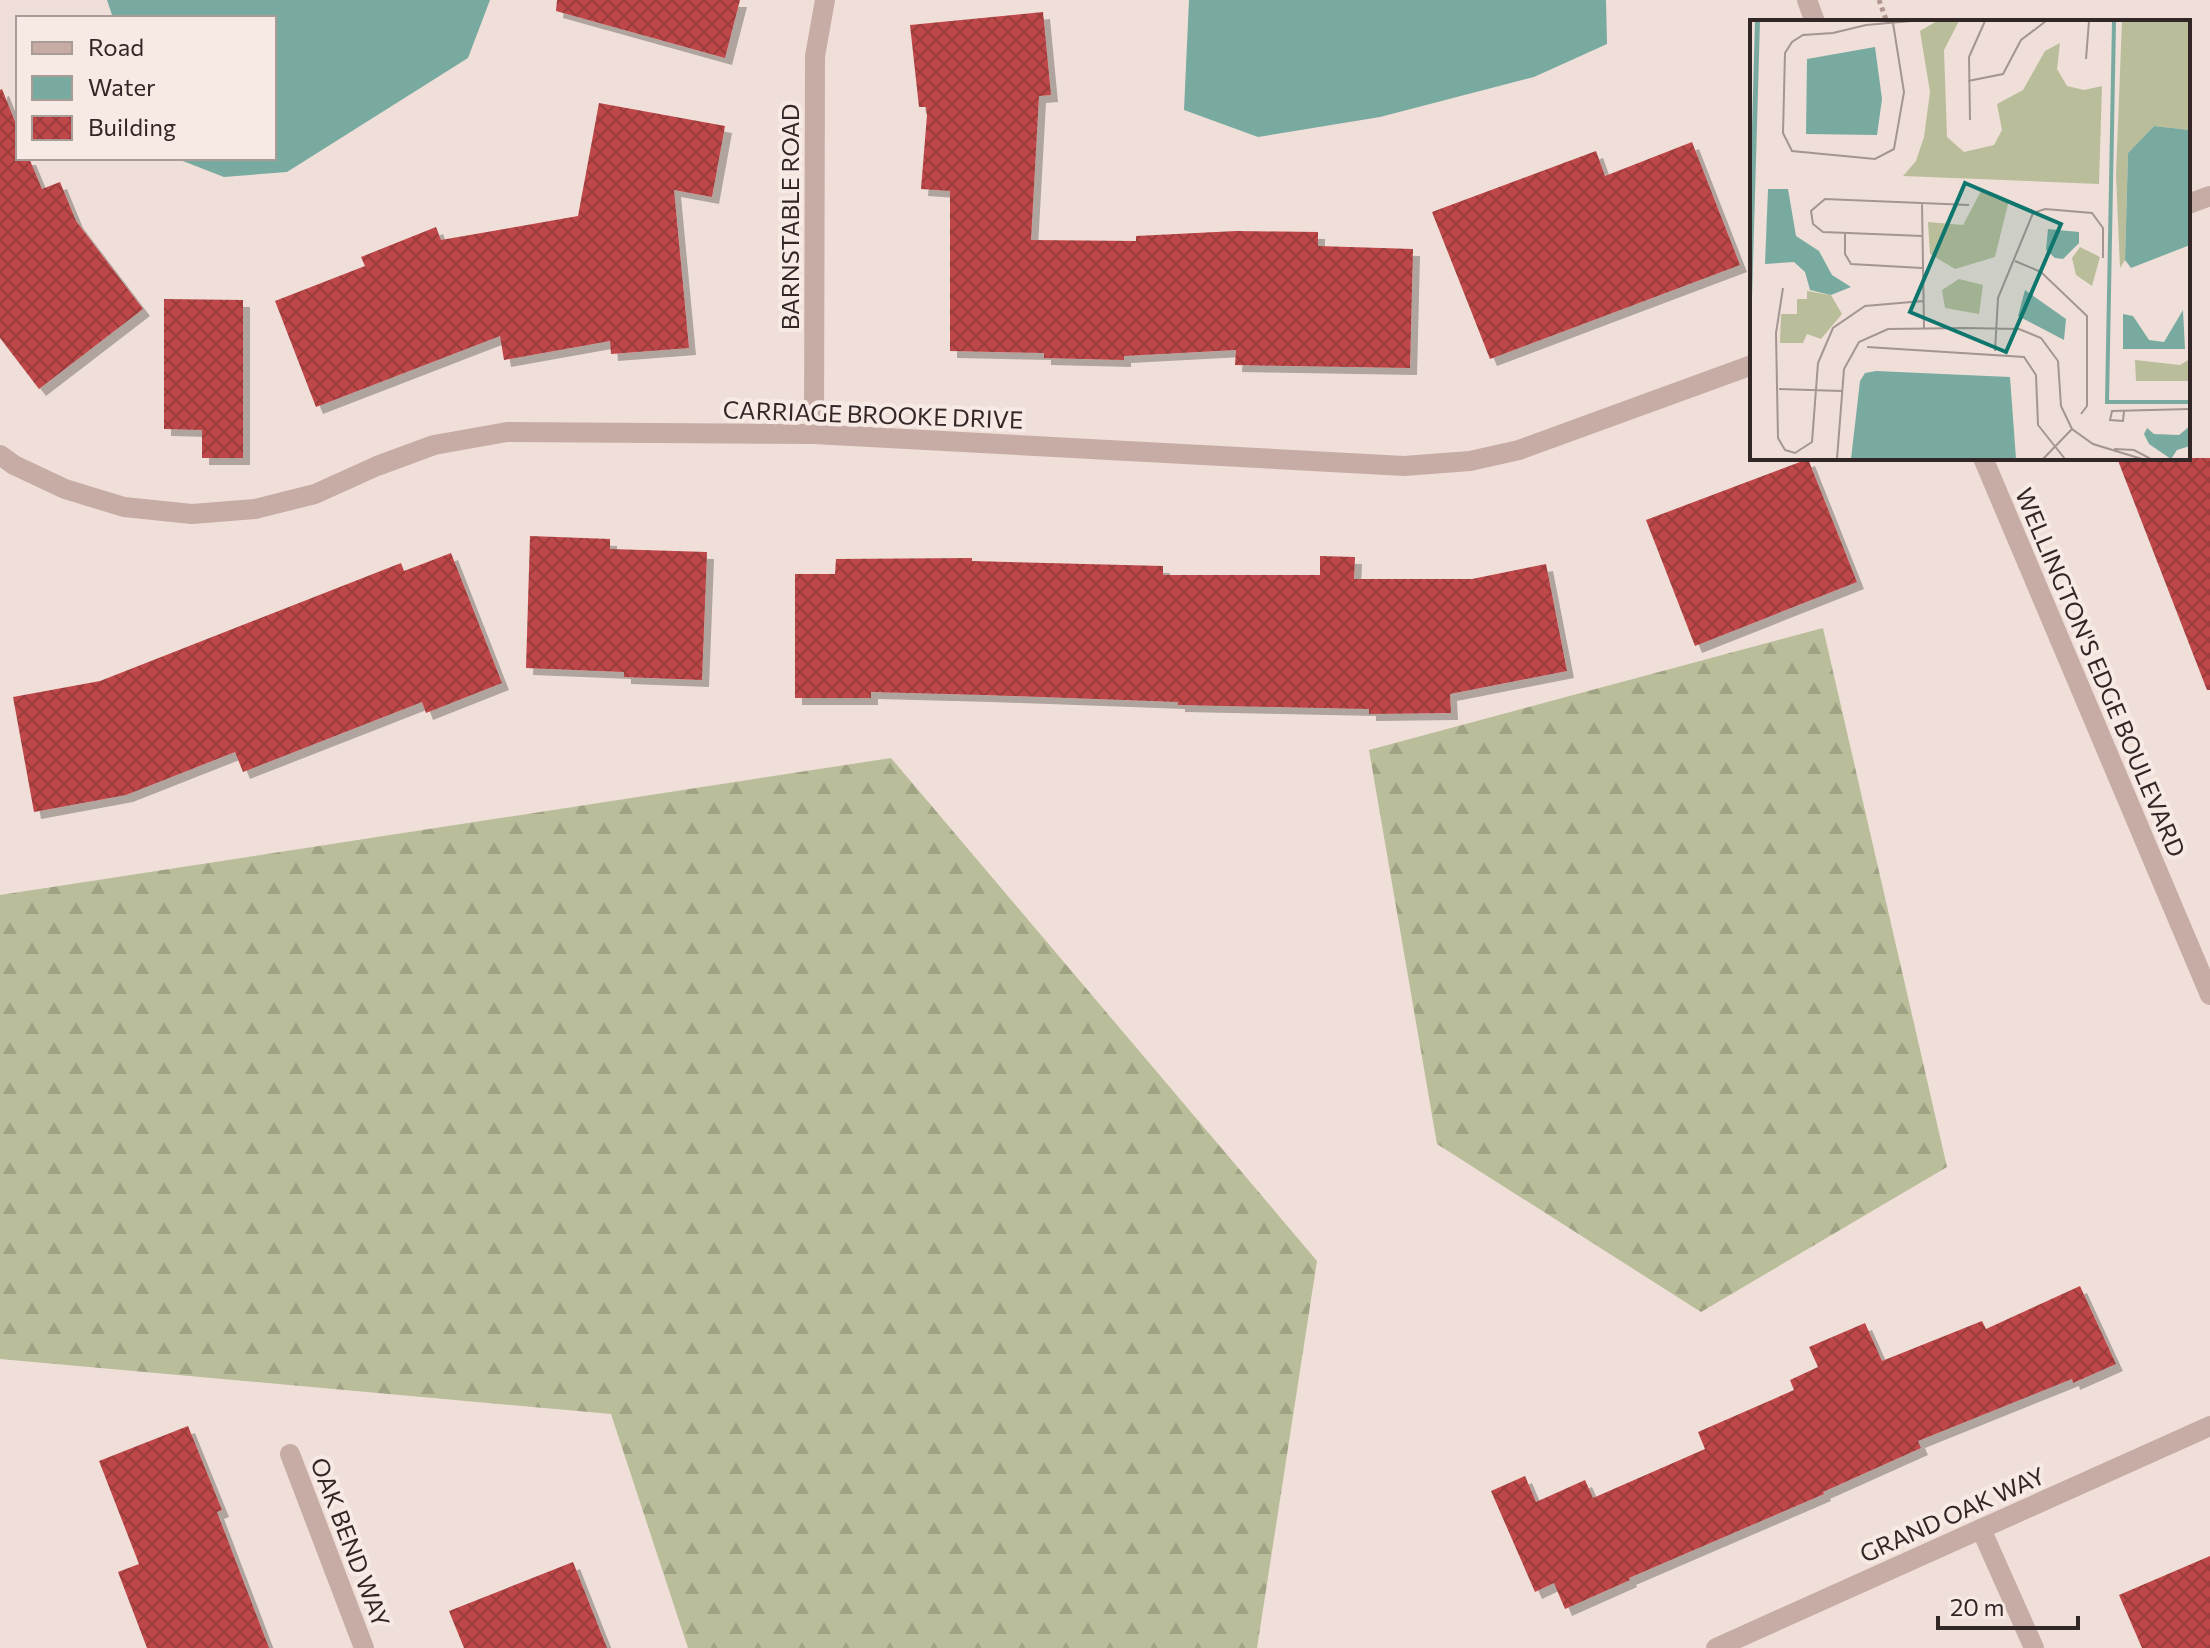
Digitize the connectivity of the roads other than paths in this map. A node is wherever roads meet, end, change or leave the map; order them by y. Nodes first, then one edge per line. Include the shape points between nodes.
1 (825, 0) edge
2 (1807, 0) edge
3 (1814, 20) edge
4 (2210, 196) edge
5 (2190, 203) edge
6 (1750, 366) edge
7 (814, 434) junction
8 (0, 455) edge
9 (1984, 460) edge
10 (2210, 995) edge
11 (2210, 1426) edge
12 (290, 1454) dead end
13 (1981, 1529) junction
14 (364, 1648) edge
15 (1716, 1648) edge
16 (2034, 1648) edge

1 - 7 street, BARNSTABLE ROAD via 815,56
2 - 3 street
4 - 5 street
6 - 7 street, CARRIAGE BROOKE DRIVE via 1519,450 1470,461 1404,466
7 - 8 street, CARRIAGE BROOKE DRIVE via 507,432 434,445 315,494 255,509 192,514 124,507 65,489
9 - 10 street, WELLINGTON'S EDGE BOULEVARD
11 - 13 street, GRAND OAK WAY
12 - 14 street, OAK BEND WAY
13 - 15 street, GRAND OAK WAY
13 - 16 street

